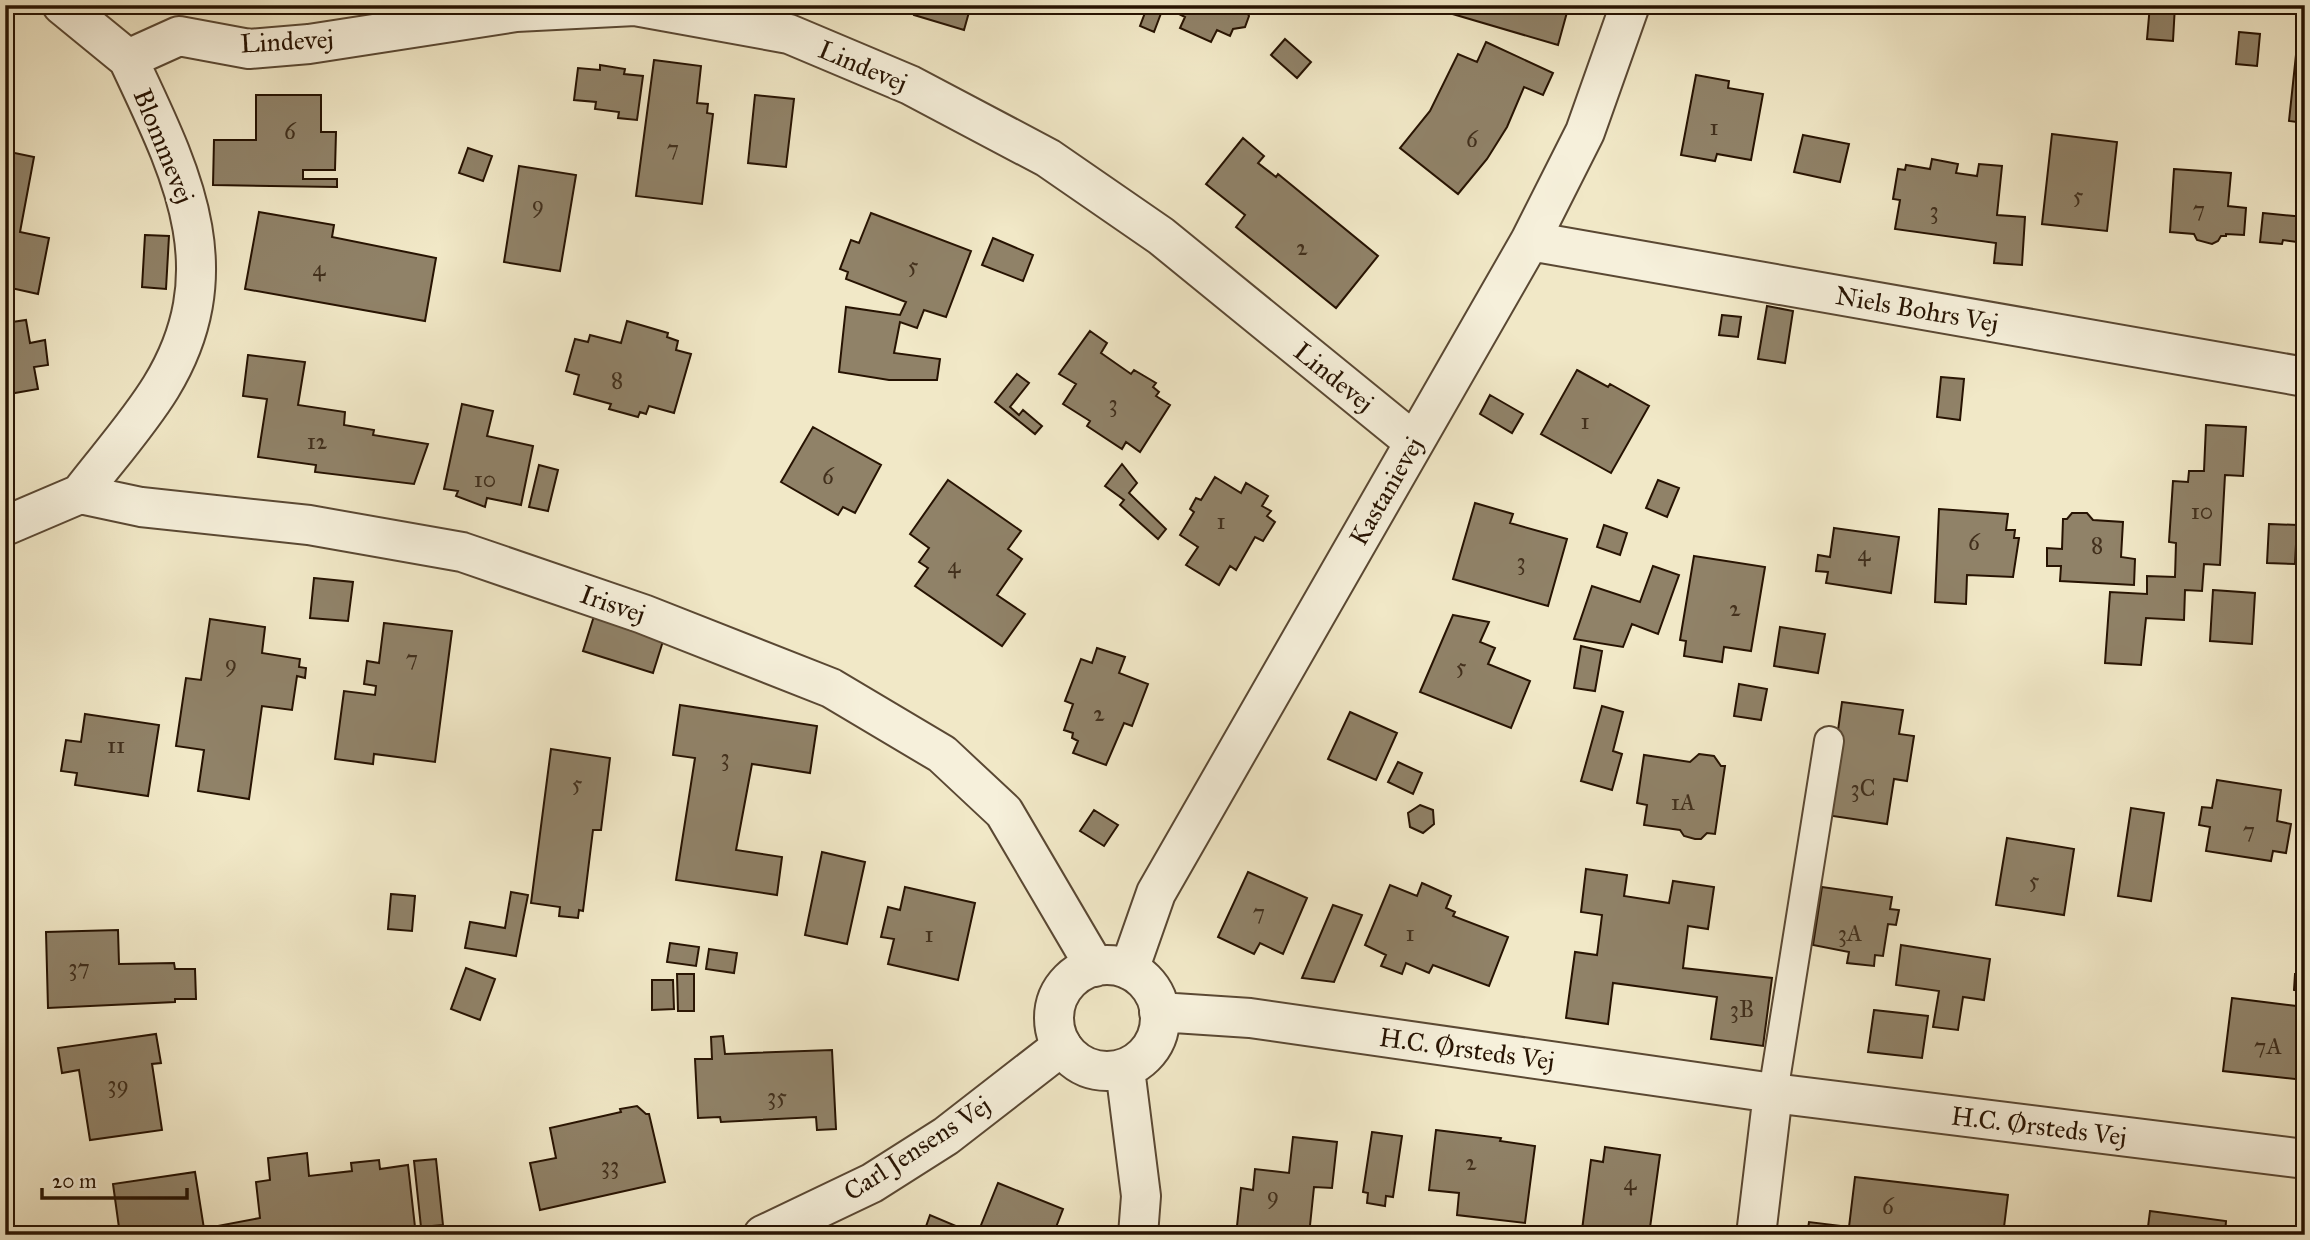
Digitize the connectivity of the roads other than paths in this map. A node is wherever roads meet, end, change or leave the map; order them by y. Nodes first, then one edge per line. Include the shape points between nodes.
1 (62, 5) edge
2 (1630, 5) edge
3 (128, 59) junction
4 (1530, 241) junction
5 (2305, 377) edge
6 (1415, 442) junction
7 (80, 494) junction
8 (5, 526) edge
9 (1829, 741) dead end
10 (1112, 968) junction
11 (1159, 1012) junction
12 (1062, 1046) junction
13 (1125, 1069) junction
14 (1773, 1093) junction
15 (2305, 1159) edge
16 (763, 1235) edge
17 (1138, 1235) edge
18 (1756, 1235) edge

1 - 3 street
2 - 4 street, Kastanievej via 1585,132
3 - 6 street, Lindevej via 179,36 249,48 309,44 516,12 635,6 789,34 910,85 1048,158 1161,236
3 - 7 street, Blommevej via 171,151 191,212 197,281 187,331 161,387
4 - 5 street, Niels Bohrs Vej
4 - 6 street, Kastanievej
6 - 10 street, Kastanievej
7 - 8 street
7 - 10 street, Irisvej via 141,507 309,525 462,552 643,614 831,688 942,754 1004,811
9 - 14 lane
10 - 11 street via 1150,987
10 - 12 street via 1079,973 1058,998 1055,1023
11 - 13 street via 1159,1030 1152,1046 1141,1060
11 - 14 street, H.C. Ørsteds Vej via 1250,1018
12 - 13 street via 1074,1060 1090,1068
12 - 16 street, Carl Jensens Vej via 936,1143 872,1183
13 - 17 street via 1141,1196
14 - 15 street, H.C. Ørsteds Vej
14 - 18 street

